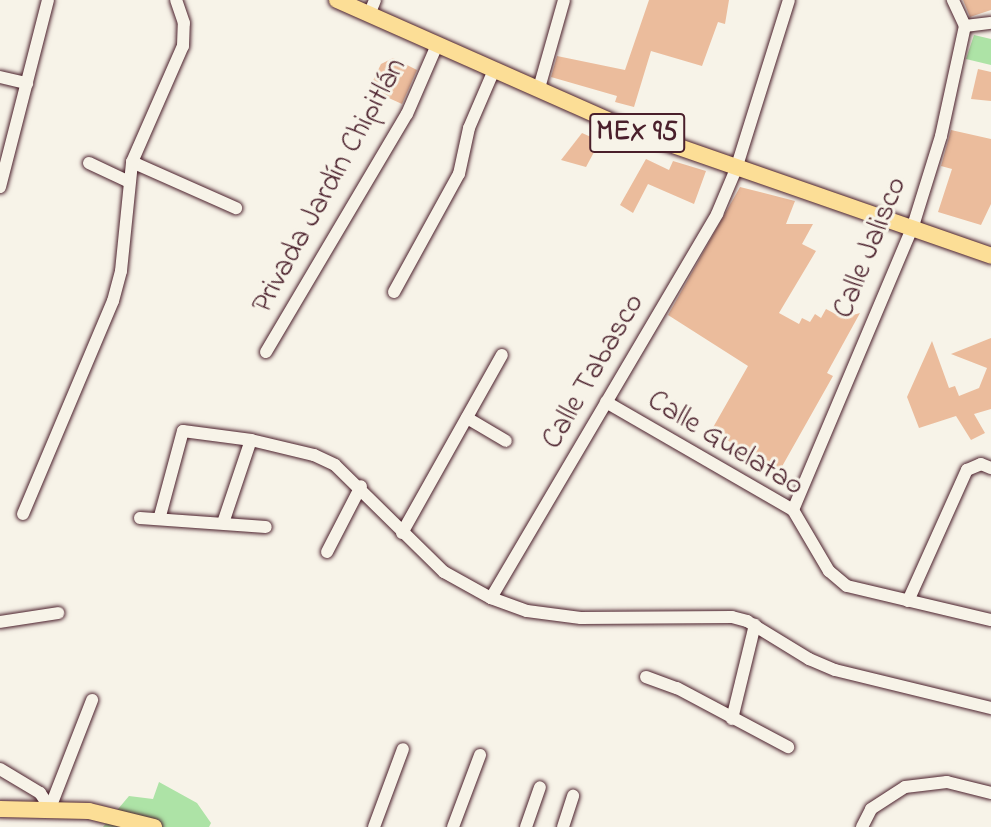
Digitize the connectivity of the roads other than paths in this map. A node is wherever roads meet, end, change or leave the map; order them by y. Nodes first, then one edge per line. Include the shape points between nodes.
1 (48, 0) edge
2 (176, 0) edge
3 (337, 0) edge
4 (564, 0) edge
5 (789, 0) edge
6 (953, 0) edge
7 (372, 7) edge
8 (991, 23) edge
9 (965, 26) junction
10 (437, 45) junction
11 (494, 70) junction
12 (0, 77) edge
13 (27, 83) junction
14 (539, 88) junction
15 (132, 162) junction
16 (89, 163) dead end
17 (3, 164) edge
18 (736, 169) junction
19 (127, 181) junction
20 (0, 187) edge
21 (236, 208) dead end
22 (913, 226) junction
23 (947, 238) junction
24 (991, 247) edge
25 (991, 256) edge
26 (991, 267) edge
27 (394, 292) dead end
28 (266, 352) dead end
29 (502, 355) dead end
30 (606, 402) junction
31 (467, 418) junction
32 (251, 440) junction
33 (506, 441) dead end
34 (991, 468) edge
35 (361, 486) junction
36 (793, 510) junction
37 (23, 514) dead end
38 (160, 516) junction
39 (140, 518) dead end
40 (224, 520) junction
41 (266, 527) dead end
42 (402, 533) junction
43 (327, 552) dead end
44 (491, 598) junction
45 (908, 601) junction
46 (58, 613) dead end
47 (991, 620) edge
48 (0, 622) edge
49 (755, 625) junction
50 (646, 677) dead end
51 (92, 700) dead end
52 (991, 708) edge
53 (732, 719) junction
54 (788, 747) dead end
55 (402, 749) dead end
56 (480, 755) dead end
57 (0, 769) edge
58 (540, 787) dead end
59 (991, 793) edge
60 (573, 796) dead end
61 (50, 808) junction
62 (0, 809) edge
63 (153, 827) edge
64 (374, 827) edge
65 (453, 827) edge
66 (526, 827) edge
67 (563, 827) edge
68 (862, 827) edge

1 - 13 street
2 - 15 street via 184,23 183,46
3 - 7 main road, MEX 95
4 - 14 street
5 - 18 street, Calle Tabasco
6 - 9 street
7 - 10 main road, MEX 95
8 - 9 street
9 - 22 street, Calle Jalisco via 955,87
10 - 11 main road, MEX 95
10 - 28 street, Privada Jardín Chipitlán via 407,114
11 - 14 main road, MEX 95
11 - 27 street via 469,128 459,174
12 - 13 street
13 - 17 street
14 - 18 main road, MEX 95 via 634,131
15 - 19 street
15 - 21 street
16 - 19 street
17 - 20 street
18 - 22 main road, MEX 95 via 854,212
18 - 30 street, Calle Tabasco via 717,214
19 - 37 street via 121,271 113,301
22 - 23 main road, MEX 95
22 - 36 street, Calle Jalisco
23 - 24 main road, MEX 95
23 - 25 main road, MEX 95
23 - 26 main road via 970,259
29 - 31 street
30 - 36 street, Calle Guelatao
30 - 44 street, Calle Tabasco
31 - 33 street
31 - 42 street
32 - 35 street via 314,455
32 - 38 street via 183,431
32 - 40 street
34 - 45 street via 981,464 967,470
35 - 42 street
35 - 43 street
36 - 45 street, Calle Guelatao via 829,571 847,586
38 - 39 street
38 - 40 street
40 - 41 street
42 - 44 street via 444,572
44 - 49 street via 527,611 581,618 732,617
45 - 47 street, Calle Guelatao
46 - 48 street
49 - 52 street via 835,670
49 - 53 street
50 - 53 street via 677,688
51 - 61 street
53 - 54 street
55 - 64 street
56 - 65 street
57 - 61 street via 40,793
58 - 66 street
59 - 68 street via 947,782 905,787 871,809
60 - 67 street
61 - 62 main road
61 - 63 main road via 108,815

